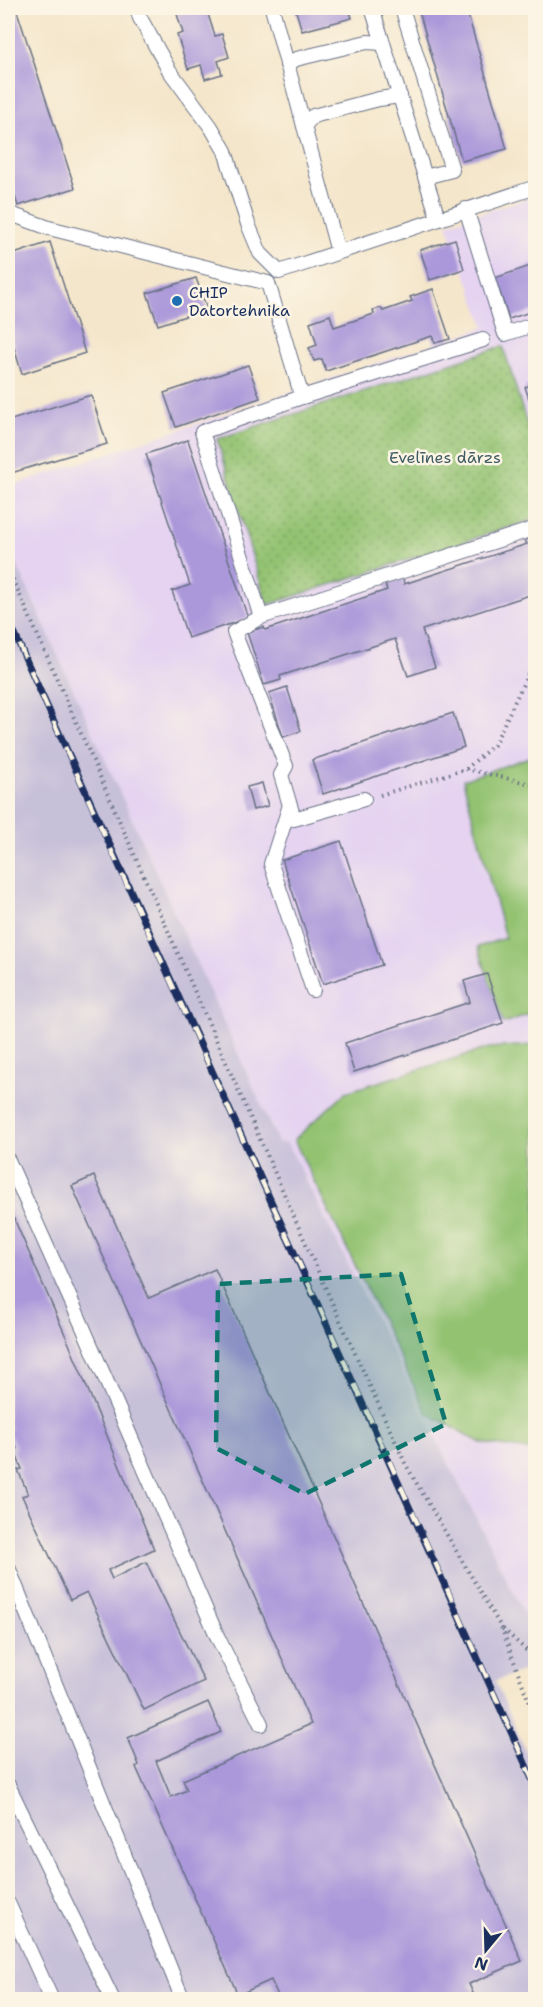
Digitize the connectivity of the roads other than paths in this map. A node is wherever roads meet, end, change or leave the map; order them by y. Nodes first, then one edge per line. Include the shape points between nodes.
1 (137, 8) edge
2 (272, 8) edge
3 (372, 8) edge
4 (402, 8) edge
5 (382, 43) junction
6 (287, 65) junction
7 (400, 96) junction
8 (303, 126) junction
9 (425, 177) junction
10 (536, 187) edge
11 (466, 209) junction
12 (8, 213) edge
13 (438, 218) junction
14 (338, 252) junction
15 (279, 272) junction
16 (268, 283) junction
17 (536, 324) edge
18 (483, 340) dead end
19 (302, 397) junction
20 (536, 528) edge
21 (261, 616) junction
22 (364, 800) road end
23 (290, 805) junction
24 (313, 990) dead end
25 (8, 1160) edge
26 (8, 1567) edge
27 (261, 1724) dead end
28 (8, 1785) edge
29 (8, 1904) edge
30 (52, 2000) edge
31 (113, 2000) edge
32 (183, 2000) edge

1 - 15 lane via 169,70 225,151 260,253
2 - 6 lane
3 - 5 lane
4 - 9 lane via 452,170
5 - 6 lane via 367,42 296,59
5 - 7 lane
6 - 8 lane
7 - 8 lane via 313,116
7 - 9 lane
8 - 14 lane
9 - 13 lane
10 - 11 lane
11 - 13 lane
11 - 17 lane via 505,334
12 - 16 lane via 49,228
13 - 14 lane
14 - 15 lane
15 - 16 lane
16 - 19 lane
18 - 19 lane
19 - 21 lane via 202,432
20 - 21 lane
21 - 23 lane via 234,632 286,766 281,775
22 - 23 lane via 294,819
23 - 24 lane via 271,864
25 - 27 lane via 218,1638
26 - 32 lane
28 - 31 lane
29 - 30 lane

